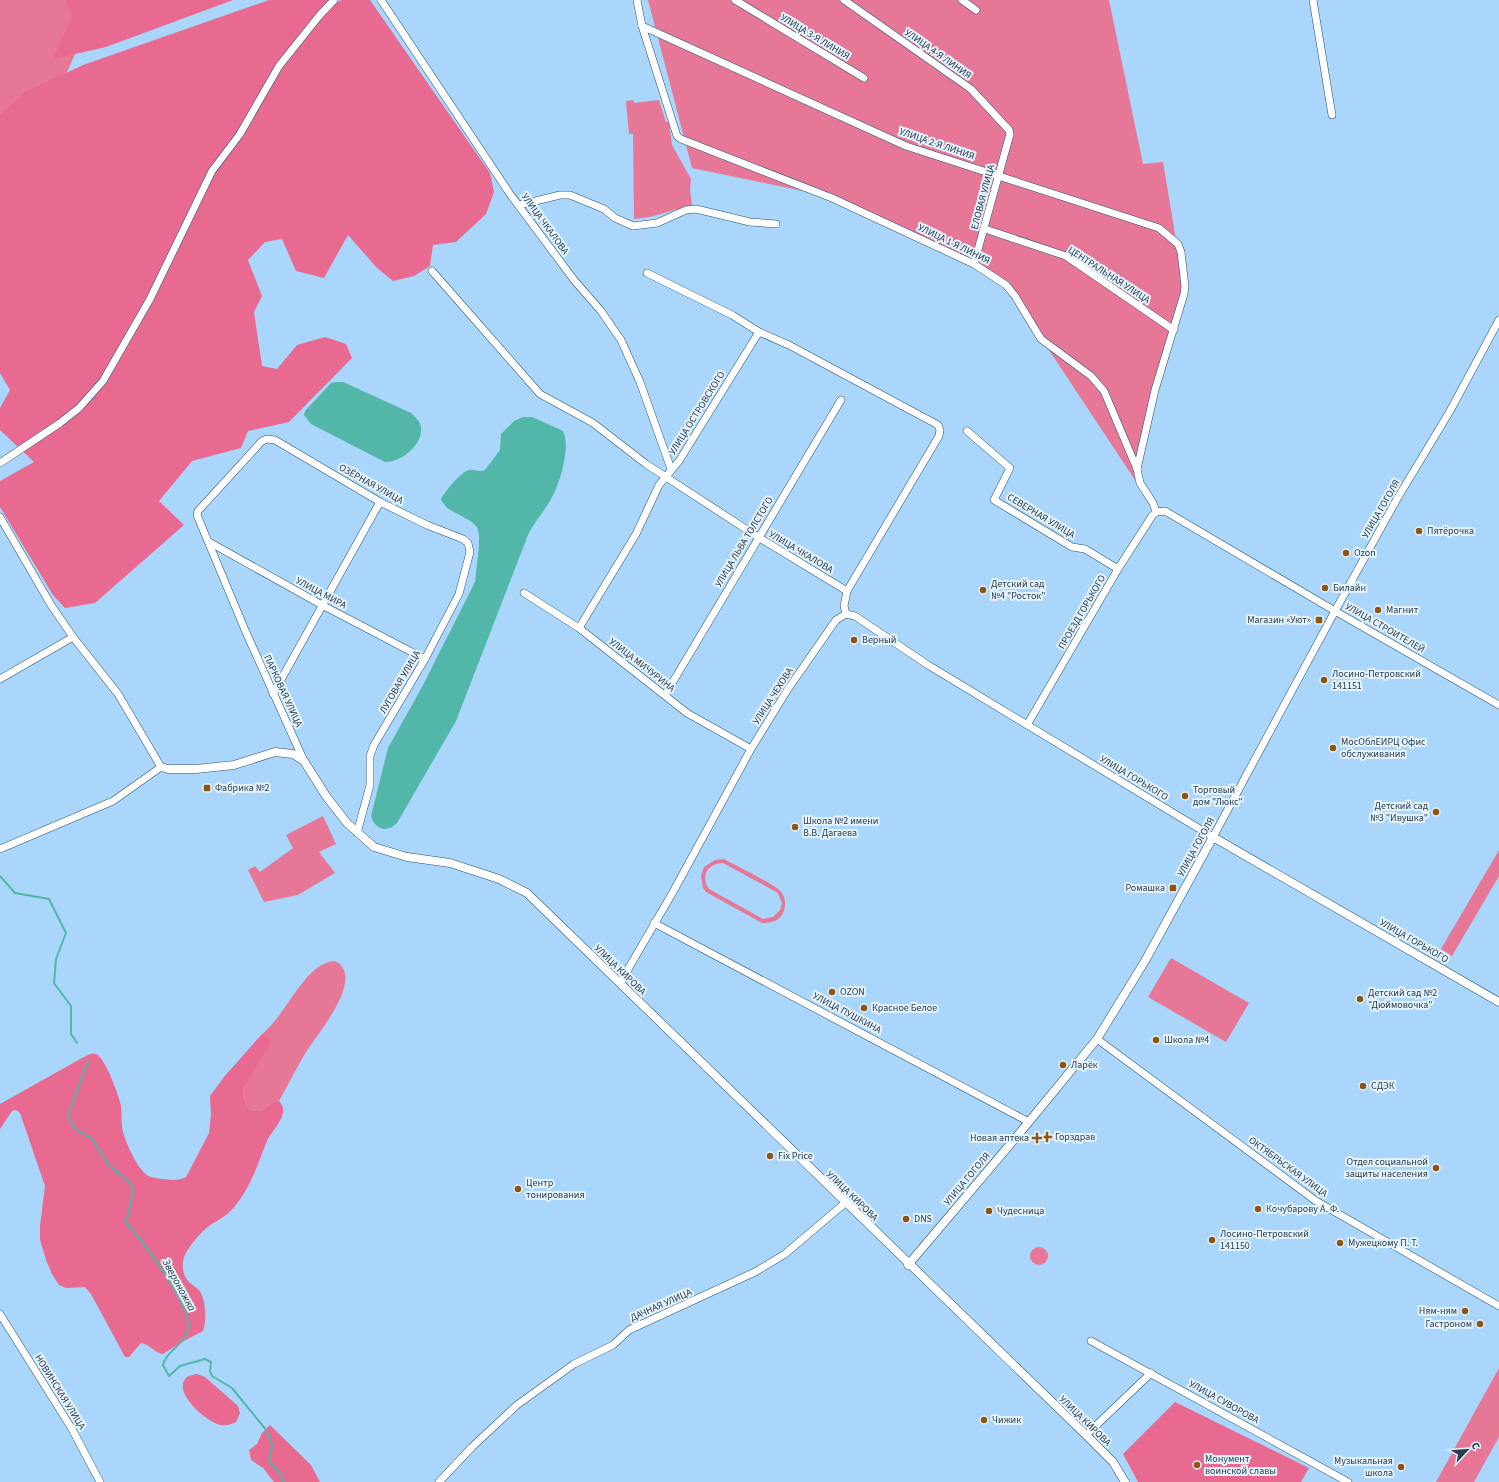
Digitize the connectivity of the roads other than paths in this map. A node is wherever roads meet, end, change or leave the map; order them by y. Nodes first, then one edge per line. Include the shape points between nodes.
1 (334, 0) edge
2 (381, 0) edge
3 (637, 0) edge
4 (735, 0) edge
5 (844, 0) edge
6 (962, 0) edge
7 (1313, 0) edge
8 (976, 10) dead end
9 (642, 26) junction
10 (864, 78) dead end
11 (1332, 115) dead end
12 (1010, 134) joint
13 (999, 175) junction
14 (519, 206) junction
15 (776, 224) dead end
16 (985, 229) junction
17 (974, 264) junction
18 (432, 271) dead end
19 (647, 273) dead end
20 (1499, 320) edge
21 (1174, 330) junction
22 (759, 332) junction
23 (841, 400) dead end
24 (967, 431) dead end
25 (0, 462) edge
26 (1137, 469) junction
27 (671, 470) junction
28 (665, 476) junction
29 (380, 502) junction
30 (1156, 512) junction
31 (197, 515) joint
32 (0, 518) edge
33 (758, 537) junction
34 (209, 542) junction
35 (468, 543) joint
36 (1118, 569) junction
37 (847, 592) junction
38 (524, 593) dead end
39 (322, 605) junction
40 (1335, 612) junction
41 (846, 614) junction
42 (579, 628) junction
43 (73, 637) junction
44 (425, 659) junction
45 (0, 679) edge
46 (273, 694) junction
47 (665, 695) junction
48 (1499, 705) edge
49 (1028, 725) junction
50 (751, 750) junction
51 (304, 761) junction
52 (161, 767) junction
53 (357, 834) junction
54 (1213, 837) junction
55 (0, 849) edge
56 (386, 851) joint
57 (654, 923) junction
58 (620, 983) junction
59 (1499, 1002) edge
60 (1097, 1039) junction
61 (1029, 1122) junction
62 (845, 1203) junction
63 (908, 1265) junction
64 (1499, 1306) edge
65 (0, 1314) edge
66 (1091, 1341) dead end
67 (1151, 1373) junction
68 (1086, 1435) junction
69 (100, 1482) edge
70 (439, 1482) edge
71 (1125, 1482) edge
72 (1348, 1482) edge

1 - 25 street via 279,66 240,134 212,171 150,299 103,381 79,408 60,423
2 - 14 street, УЛИЦА ЧКАЛОВА
3 - 9 street
4 - 10 street, УЛИЦА 3-Я ЛИНИЯ
5 - 12 street, УЛИЦА 4-Я ЛИНИЯ via 971,89
6 - 8 street
7 - 11 street
9 - 13 street, УЛИЦА 2-Я ЛИНИЯ via 906,146
9 - 17 street, УЛИЦА 1-Я ЛИНИЯ via 677,136 682,140 832,198
12 - 13 street, ЕЛОВАЯ УЛИЦА
13 - 16 street, ЕЛОВАЯ УЛИЦА
13 - 21 street, УЛИЦА 2-Я ЛИНИЯ via 1158,228 1173,238 1181,252 1185,286
14 - 15 street via 560,195 570,195 604,209 615,218 633,226 657,223 686,210 696,209 750,222
14 - 27 street, УЛИЦА ЧКАЛОВА via 621,340 640,382
16 - 17 street, ЕЛОВАЯ УЛИЦА
16 - 21 street, ЦЕНТРАЛЬНАЯ УЛИЦА via 1066,256
17 - 26 street, УЛИЦА 1-Я ЛИНИЯ via 1006,285 1036,332 1047,344 1098,383 1110,400
18 - 28 street, УЛИЦА ЧКАЛОВА via 540,394 593,423
19 - 22 street via 732,315
20 - 40 street, УЛИЦА ГОГОЛЯ
21 - 26 street via 1155,390
22 - 27 street, УЛИЦА ОСТРОВСКОГО
22 - 37 street via 789,345 938,425 940,430 939,436
23 - 33 street, УЛИЦА ЛЬВА ТОЛСТОГО
24 - 36 street, СЕВЕРНАЯ УЛИЦА via 1010,468 994,500 1072,547 1085,549
26 - 30 street, УЛИЦА 1-Я ЛИНИЯ via 1140,483
27 - 28 street, УЛИЦА ОСТРОВСКОГО
28 - 33 street, УЛИЦА ЧКАЛОВА
28 - 42 street, УЛИЦА ОСТРОВСКОГО via 636,534
29 - 31 street, ОЗЁРНАЯ УЛИЦА via 275,440 266,439
29 - 35 street, ОЗЁРНАЯ УЛИЦА
29 - 39 street
30 - 36 street, ПРОЕЗД ГОРЬКОГО
30 - 40 street, УЛИЦА СТРОИТЕЛЕЙ via 1165,511
31 - 34 street, ПАРКОВАЯ УЛИЦА
32 - 43 street via 51,605
33 - 37 street, УЛИЦА ЧКАЛОВА
33 - 47 street, УЛИЦА ЛЬВА ТОЛСТОГО
34 - 39 street, УЛИЦА МИРА
34 - 46 street, ПАРКОВАЯ УЛИЦА
35 - 44 street, ЛУГОВАЯ УЛИЦА via 470,552 462,586
36 - 49 street, ПРОЕЗД ГОРЬКОГО
37 - 41 street via 844,606
38 - 42 street, УЛИЦА МИЧУРИНА
39 - 44 street, УЛИЦА МИРА
39 - 46 street
40 - 48 street, УЛИЦА СТРОИТЕЛЕЙ
40 - 54 street, УЛИЦА ГОГОЛЯ
41 - 49 street, УЛИЦА ГОРЬКОГО via 855,616 928,665
41 - 50 street, УЛИЦА ЧЕХОВА via 836,620 788,689
42 - 47 street, УЛИЦА МИЧУРИНА
43 - 45 street
43 - 52 street via 118,694
44 - 53 street, ЛУГОВАЯ УЛИЦА via 374,745 370,756 370,785
46 - 51 street, ПАРКОВАЯ УЛИЦА
47 - 50 street, УЛИЦА МИЧУРИНА via 687,713
49 - 54 street, УЛИЦА ГОРЬКОГО
50 - 57 street, УЛИЦА ЧЕХОВА
51 - 52 street via 293,754 275,752 234,765 196,769
51 - 53 street, ПАРКОВАЯ УЛИЦА via 326,796
52 - 55 street via 113,801
53 - 56 street, ПАРКОВАЯ УЛИЦА via 374,847
54 - 59 street, УЛИЦА ГОРЬКОГО
54 - 60 street, УЛИЦА ГОГОЛЯ via 1145,961
56 - 58 street, УЛИЦА КИРОВА via 407,857 450,863 499,879 527,893
57 - 58 street, УЛИЦА ЧЕХОВА
57 - 61 street, УЛИЦА ПУШКИНА
58 - 62 street, УЛИЦА КИРОВА
60 - 61 street, УЛИЦА ГОГОЛЯ
60 - 64 street, ОКТЯБРЬСКАЯ УЛИЦА via 1316,1201
61 - 63 street, УЛИЦА ГОГОЛЯ
62 - 63 street, УЛИЦА КИРОВА
62 - 70 street, ДАЧНАЯ УЛИЦА via 785,1254 755,1272 629,1330 613,1345 574,1364 517,1405 472,1446
63 - 68 street, УЛИЦА КИРОВА
65 - 69 street, НОВИНСКАЯ УЛИЦА via 72,1429
66 - 67 street, УЛИЦА СУВОРОВА
67 - 68 street
67 - 72 street, УЛИЦА СУВОРОВА
68 - 71 street, УЛИЦА КИРОВА via 1113,1462

